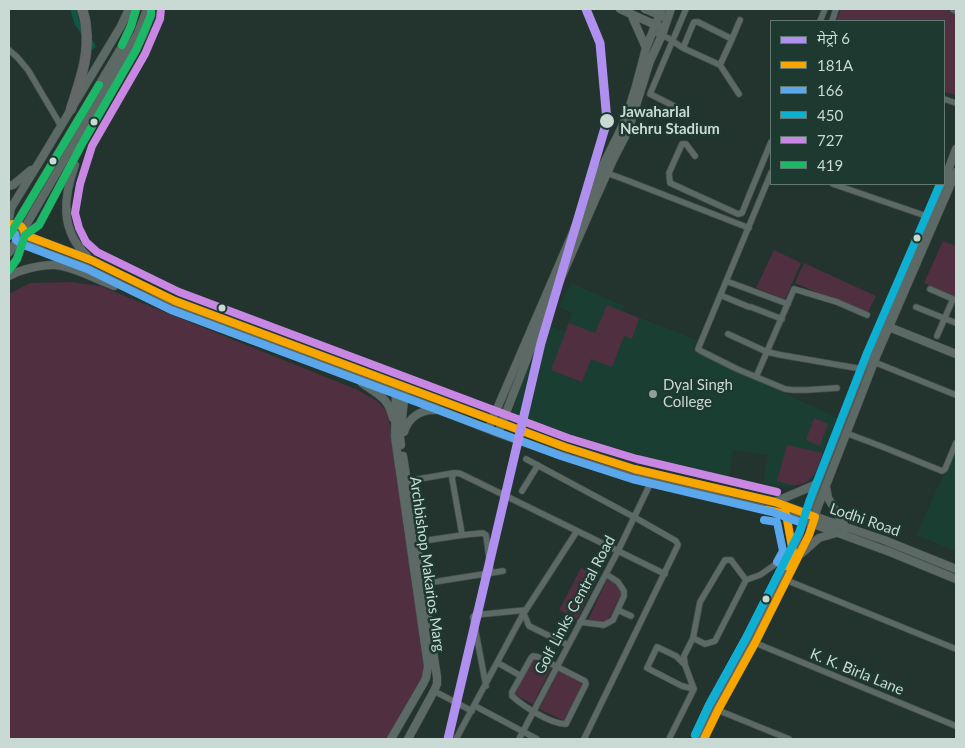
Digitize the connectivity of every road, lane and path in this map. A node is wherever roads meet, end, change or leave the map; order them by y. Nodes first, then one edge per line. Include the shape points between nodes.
1 (82, 9) edge
2 (129, 9) edge
3 (136, 9) edge
4 (147, 9) edge
5 (151, 9) edge
6 (620, 9) edge
7 (645, 9) edge
8 (671, 9) edge
9 (686, 11) edge
10 (660, 12) edge
11 (631, 14) junction
12 (667, 19) junction
13 (740, 20) dead end
14 (694, 22) junction
15 (654, 29) junction
16 (663, 32) junction
17 (732, 39) junction
18 (674, 41) junction
19 (646, 48) junction
20 (683, 48) junction
21 (9, 50) edge
22 (720, 65) junction
23 (739, 94) dead end
24 (674, 106) dead end
25 (71, 109) junction
26 (61, 126) junction
27 (83, 142) junction
28 (770, 144) edge
29 (956, 149) edge
30 (43, 156) junction
31 (695, 156) dead end
32 (603, 172) junction
33 (759, 172) junction
34 (956, 172) edge
35 (770, 175) edge
36 (770, 177) edge
37 (945, 177) edge
38 (26, 184) junction
39 (836, 185) edge
40 (942, 185) edge
41 (9, 186) edge
42 (53, 197) junction
43 (929, 217) junction
44 (9, 218) edge
45 (9, 225) edge
46 (749, 228) junction
47 (9, 236) edge
48 (24, 238) junction
49 (9, 242) edge
50 (9, 253) edge
51 (91, 260) junction
52 (9, 270) edge
53 (9, 276) edge
54 (726, 281) junction
55 (930, 289) dead end
56 (140, 294) junction
57 (720, 295) junction
58 (954, 299) edge
59 (788, 304) junction
60 (916, 307) dead end
61 (867, 314) dead end
62 (944, 318) junction
63 (782, 319) junction
64 (956, 323) edge
65 (888, 327) junction
66 (728, 334) dead end
67 (937, 336) dead end
68 (767, 352) junction
69 (956, 354) edge
70 (874, 362) junction
71 (862, 368) junction
72 (354, 376) junction
73 (756, 377) junction
74 (396, 384) junction
75 (406, 387) junction
76 (837, 388) dead end
77 (396, 393) junction
78 (956, 394) edge
79 (405, 396) junction
80 (441, 410) junction
81 (492, 420) junction
82 (501, 424) junction
83 (488, 429) junction
84 (498, 433) junction
85 (846, 433) junction
86 (398, 440) junction
87 (956, 443) edge
88 (526, 459) dead end
89 (538, 465) junction
90 (454, 473) junction
91 (407, 481) junction
92 (651, 482) junction
93 (817, 484) junction
94 (826, 487) junction
95 (522, 491) dead end
96 (775, 502) junction
97 (786, 514) junction
98 (634, 517) junction
99 (805, 517) junction
100 (814, 521) junction
101 (846, 528) junction
102 (577, 531) junction
103 (836, 533) junction
104 (462, 535) junction
105 (416, 542) junction
106 (618, 551) junction
107 (794, 555) junction
108 (956, 569) edge
109 (503, 571) dead end
110 (491, 573) junction
111 (606, 574) junction
112 (665, 574) junction
113 (956, 579) edge
114 (746, 580) junction
115 (786, 580) junction
116 (419, 584) junction
117 (618, 610) junction
118 (525, 612) junction
119 (631, 616) dead end
120 (580, 622) junction
121 (693, 638) junction
122 (752, 642) junction
123 (568, 645) junction
124 (956, 648) edge
125 (498, 663) junction
126 (685, 665) junction
127 (557, 667) junction
128 (521, 676) junction
129 (486, 686) junction
130 (694, 689) junction
131 (434, 691) junction
132 (474, 708) junction
133 (716, 709) junction
134 (533, 712) junction
135 (956, 726) edge
136 (523, 731) junction
137 (391, 739) edge
138 (408, 739) edge
139 (456, 739) edge
140 (519, 739) edge
141 (536, 739) edge
142 (584, 739) edge
143 (669, 739) edge
144 (698, 739) edge
145 (704, 739) edge
146 (789, 739) edge

1 - 25 highway via 86,29 85,66
2 - 25 main road
3 - 47 main road, bridge via 121,48
4 - 50 main road, bridge via 138,33
5 - 27 main road via 136,50
6 - 11 main road
7 - 10 main road
8 - 12 main road
9 - 14 street
9 - 18 street
10 - 12 main road
10 - 15 main road
11 - 15 main road
11 - 19 main road
12 - 16 main road
13 - 17 street
14 - 17 street
14 - 20 street
15 - 16 main road
15 - 19 main road
16 - 18 street
16 - 32 main road via 650,61 628,132
17 - 22 street
18 - 20 street
18 - 24 street via 650,94
19 - 32 main road via 627,115
20 - 22 street
21 - 26 street via 28,70
22 - 23 street
25 - 26 main road
26 - 30 main road
27 - 42 main road
27 - 51 main road via 71,176 65,213 78,248
28 - 33 street
29 - 37 main road
30 - 38 main road
30 - 41 main road via 28,173
31 - 33 street via 686,144 682,144 669,173 670,183 738,214 742,213
32 - 46 street
32 - 81 main road
32 - 82 main road
33 - 35 street
34 - 65 main road
36 - 46 street
38 - 42 main road via 34,198 44,200
38 - 44 main road via 11,208
39 - 43 street
40 - 43 main road
42 - 48 main road via 39,225
43 - 71 main road
45 - 48 main road, Lodhi Road via 19,224 24,229
46 - 54 street
48 - 49 main road, Lodhi Road via 16,244
48 - 51 main road, Lodhi Road
48 - 52 main road via 17,259
48 - 56 main road, Lodhi Road via 44,252 87,268
51 - 74 main road, Lodhi Road via 174,301
53 - 56 main road via 30,268 54,265
54 - 57 street
54 - 59 street
55 - 58 street
56 - 72 main road, Lodhi Road
57 - 63 street
57 - 73 street via 699,350
58 - 62 street
59 - 61 street via 795,289
59 - 63 street
60 - 62 street
62 - 64 street
62 - 67 street
63 - 68 street
65 - 69 main road
65 - 70 main road
66 - 68 street
68 - 71 street
68 - 73 street
70 - 78 street
70 - 85 main road
71 - 93 main road
72 - 77 main road, Lodhi Road
72 - 86 main road via 389,405
73 - 76 street via 785,389
74 - 75 main road, Lodhi Road
74 - 77 main road, Archbishop Makarios Marg
75 - 79 main road, Archbishop Makarios Marg
75 - 81 main road, Lodhi Road
77 - 79 main road, Lodhi Road
77 - 86 main road, Archbishop Makarios Marg
79 - 80 main road, Lodhi Road
79 - 86 main road, Archbishop Makarios Marg
80 - 83 main road, Lodhi Road
80 - 86 main road via 420,412
81 - 82 main road, Lodhi Road
81 - 83 main road
82 - 84 main road
82 - 96 main road, Lodhi Road via 634,469
83 - 84 main road, Lodhi Road
84 - 92 main road, Lodhi Road
85 - 87 street via 942,471
85 - 94 main road
86 - 91 main road, Archbishop Makarios Marg
86 - 116 main road, Archbishop Makarios Marg
88 - 89 street
89 - 95 street
89 - 98 street
90 - 91 street
90 - 102 street
90 - 104 street via 452,478
91 - 105 main road, Archbishop Makarios Marg
92 - 97 main road, Lodhi Road
92 - 98 street, Golf Links Central Road
93 - 96 main road
93 - 99 main road
94 - 100 main road
94 - 101 main road via 828,498
96 - 99 main road, Lodhi Road
97 - 99 main road, Lodhi Road
97 - 107 main road
98 - 106 street, Golf Links Central Road
98 - 112 street via 678,543
99 - 100 main road, Lodhi Road
99 - 107 main road
100 - 101 main road, Lodhi Road
100 - 103 main road
100 - 107 main road
101 - 108 main road, Lodhi Road
102 - 106 street
102 - 118 street
103 - 107 main road via 819,538
103 - 113 main road
104 - 105 street
104 - 110 street via 486,535
105 - 116 main road, Archbishop Makarios Marg
106 - 111 street, Golf Links Central Road
106 - 112 street
107 - 114 street
107 - 115 main road
107 - 122 main road
109 - 110 street
110 - 116 street
111 - 117 street via 624,591
111 - 120 street, Golf Links Central Road
112 - 142 street
114 - 121 street via 715,641 705,644
114 - 121 street via 731,560 725,560 700,602
115 - 122 main road
115 - 124 street
116 - 131 main road, Archbishop Makarios Marg via 437,677
116 - 137 main road, Archbishop Makarios Marg via 428,666 426,678
117 - 119 street
117 - 120 street via 613,620 604,625
118 - 123 street via 529,626
118 - 125 street
118 - 129 street via 473,617
120 - 123 street, Golf Links Central Road
121 - 126 street via 684,656
122 - 133 main road
122 - 135 street, K. K. Birla Lane
123 - 127 street, Golf Links Central Road
125 - 128 street
125 - 129 street
126 - 130 street
126 - 130 street via 676,656 657,647 647,668
127 - 128 street via 533,656
127 - 134 street, Golf Links Central Road
127 - 134 street via 586,684 568,721 562,724
128 - 134 street via 512,696
129 - 132 street
130 - 143 street
131 - 132 street
131 - 138 main road, Archbishop Makarios Marg
132 - 136 street
132 - 139 street
133 - 144 main road
133 - 145 main road
133 - 146 street
134 - 136 street, Golf Links Central Road
136 - 140 street, Golf Links Central Road
136 - 141 street

